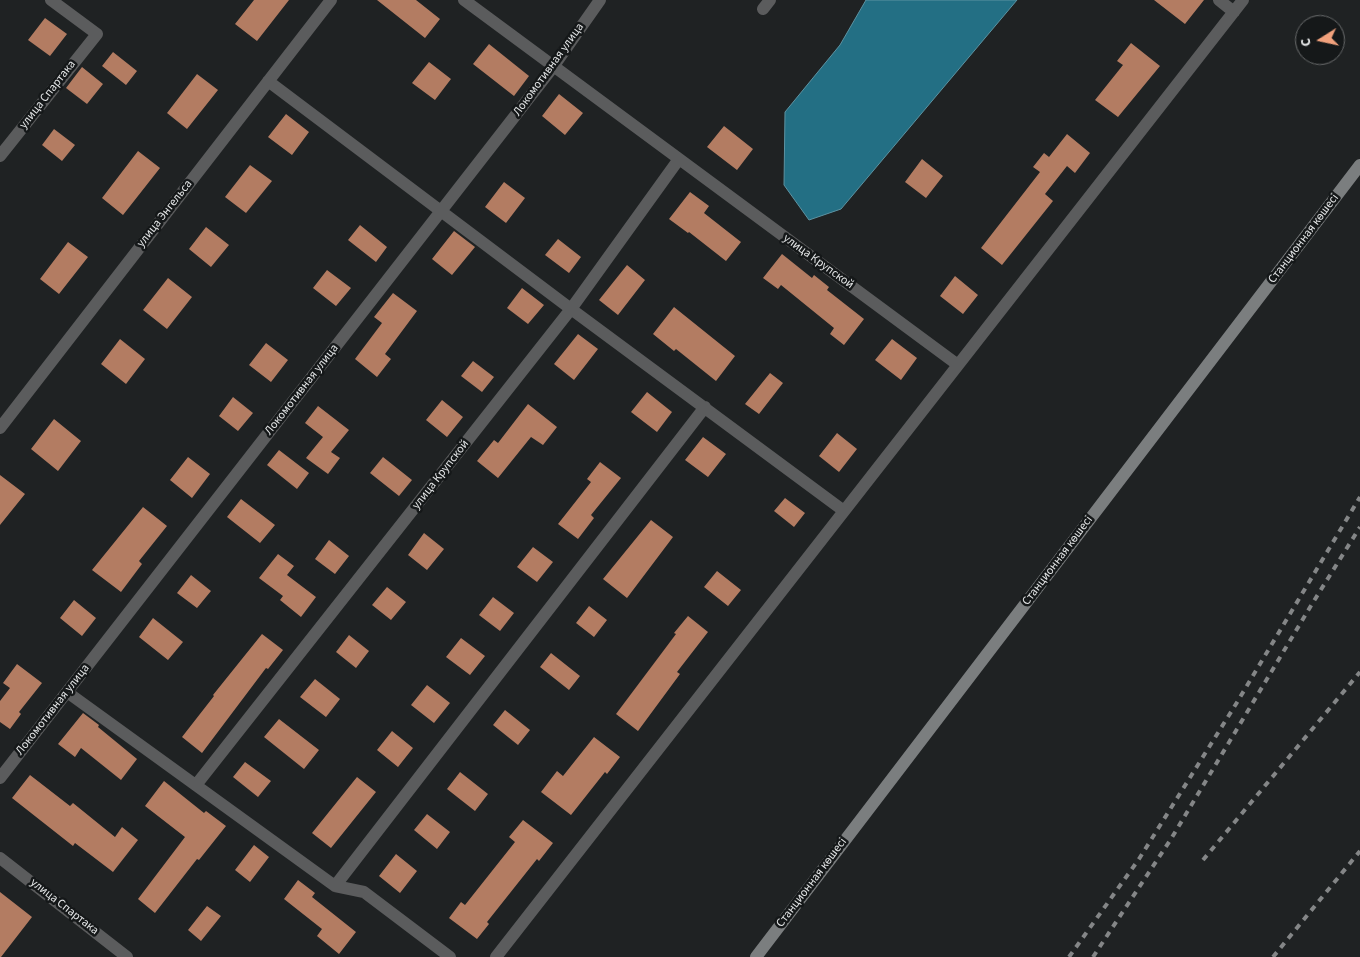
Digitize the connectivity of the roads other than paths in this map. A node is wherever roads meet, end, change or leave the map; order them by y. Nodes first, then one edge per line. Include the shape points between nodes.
1 (51, 0) edge
2 (330, 0) edge
3 (464, 0) edge
4 (600, 0) edge
5 (1219, 0) edge
6 (1243, 0) edge
7 (1234, 12) junction
8 (554, 67) junction
9 (268, 81) junction
10 (0, 156) edge
11 (679, 159) junction
12 (1360, 165) edge
13 (441, 212) junction
14 (571, 309) junction
15 (958, 365) junction
16 (705, 408) junction
17 (0, 428) edge
18 (844, 511) junction
19 (67, 692) junction
20 (0, 778) edge
21 (196, 785) junction
22 (0, 858) edge
23 (335, 886) junction
24 (127, 957) edge
25 (450, 957) edge
26 (496, 957) edge
27 (756, 957) edge

1 - 10 street, улица Спартака via 97,34
2 - 9 street, улица Энгельса
3 - 8 street, улица Крупской
4 - 8 street, Локомотивная улица
5 - 7 street
6 - 7 street
7 - 15 street
8 - 11 street, улица Крупской
8 - 13 street, Локомотивная улица
9 - 13 street
9 - 17 street, улица Энгельса
11 - 14 street, улица Крупской
11 - 15 street, улица Крупской
12 - 27 street, Станционная көшесі
13 - 14 street
13 - 19 street, Локомотивная улица
14 - 16 street
14 - 21 street, улица Крупской
15 - 18 street
16 - 18 street
16 - 23 street
18 - 26 street
19 - 20 street, Локомотивная улица
19 - 21 street
21 - 23 street
22 - 24 street, улица Спартака
23 - 25 street via 364,892

